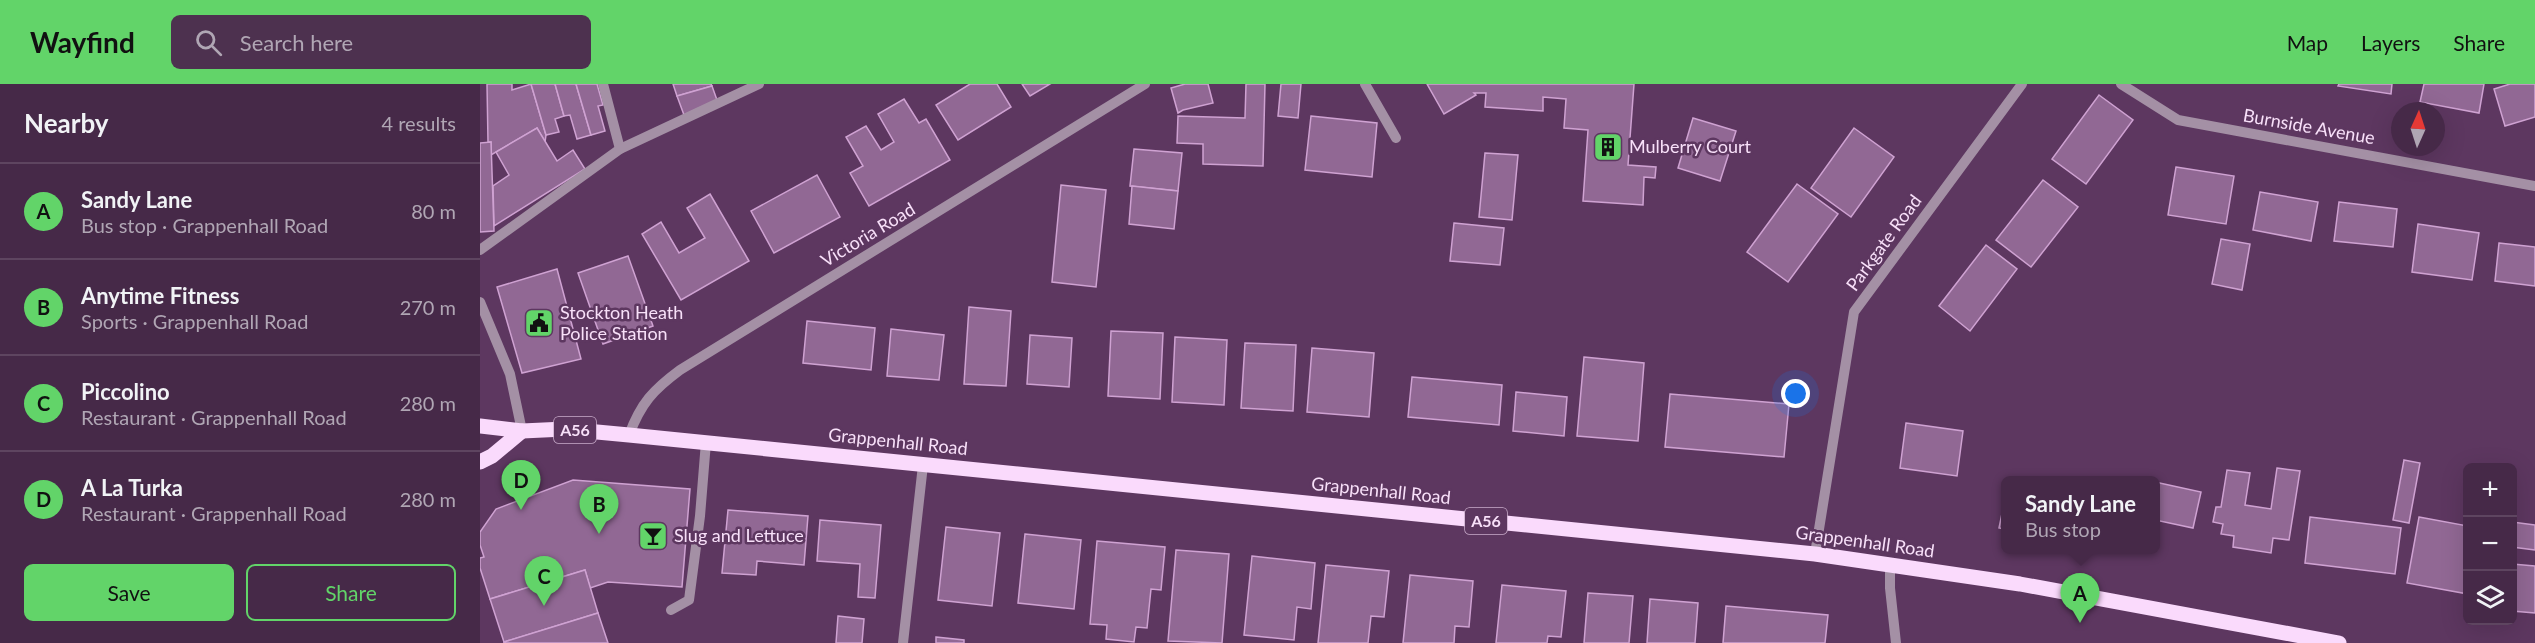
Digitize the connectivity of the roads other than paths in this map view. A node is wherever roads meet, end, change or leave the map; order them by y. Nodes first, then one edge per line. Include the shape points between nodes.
1 (603, 84) edge
2 (759, 84) edge
3 (1145, 84) edge
4 (1365, 84) edge
5 (2022, 84) edge
6 (2121, 84) edge
7 (746, 87) edge
8 (1396, 138) dead end
9 (620, 149) junction
10 (2535, 186) edge
11 (480, 250) edge
12 (480, 302) edge
13 (480, 426) edge
14 (522, 431) junction
15 (629, 435) junction
16 (706, 442) junction
17 (480, 462) edge
18 (923, 465) junction
19 (1815, 554) junction
20 (1890, 564) junction
21 (671, 610) dead end
22 (2311, 640) edge
23 (903, 643) edge
24 (1896, 643) edge
25 (2339, 643) edge

1 - 9 street
2 - 7 street
3 - 15 street, Victoria Road via 680,370 657,387 639,410
4 - 8 street
5 - 19 street, Parkgate Road via 1854,312
6 - 10 street, Burnside Avenue via 2178,120
7 - 9 street
9 - 11 street
12 - 14 street via 510,374
13 - 14 main road, Grappenhall Road / A56
14 - 15 main road, Grappenhall Road / A56 via 565,429
14 - 17 main road
15 - 16 main road, Grappenhall Road / A56
16 - 18 main road, Grappenhall Road / A56
16 - 21 street via 689,600
18 - 19 main road, Grappenhall Road / A56
18 - 23 street
19 - 20 main road, Grappenhall Road / A56
20 - 22 main road, Grappenhall Road / A56 via 2020,584
20 - 24 street
22 - 25 main road, Grappenhall Road / A56

